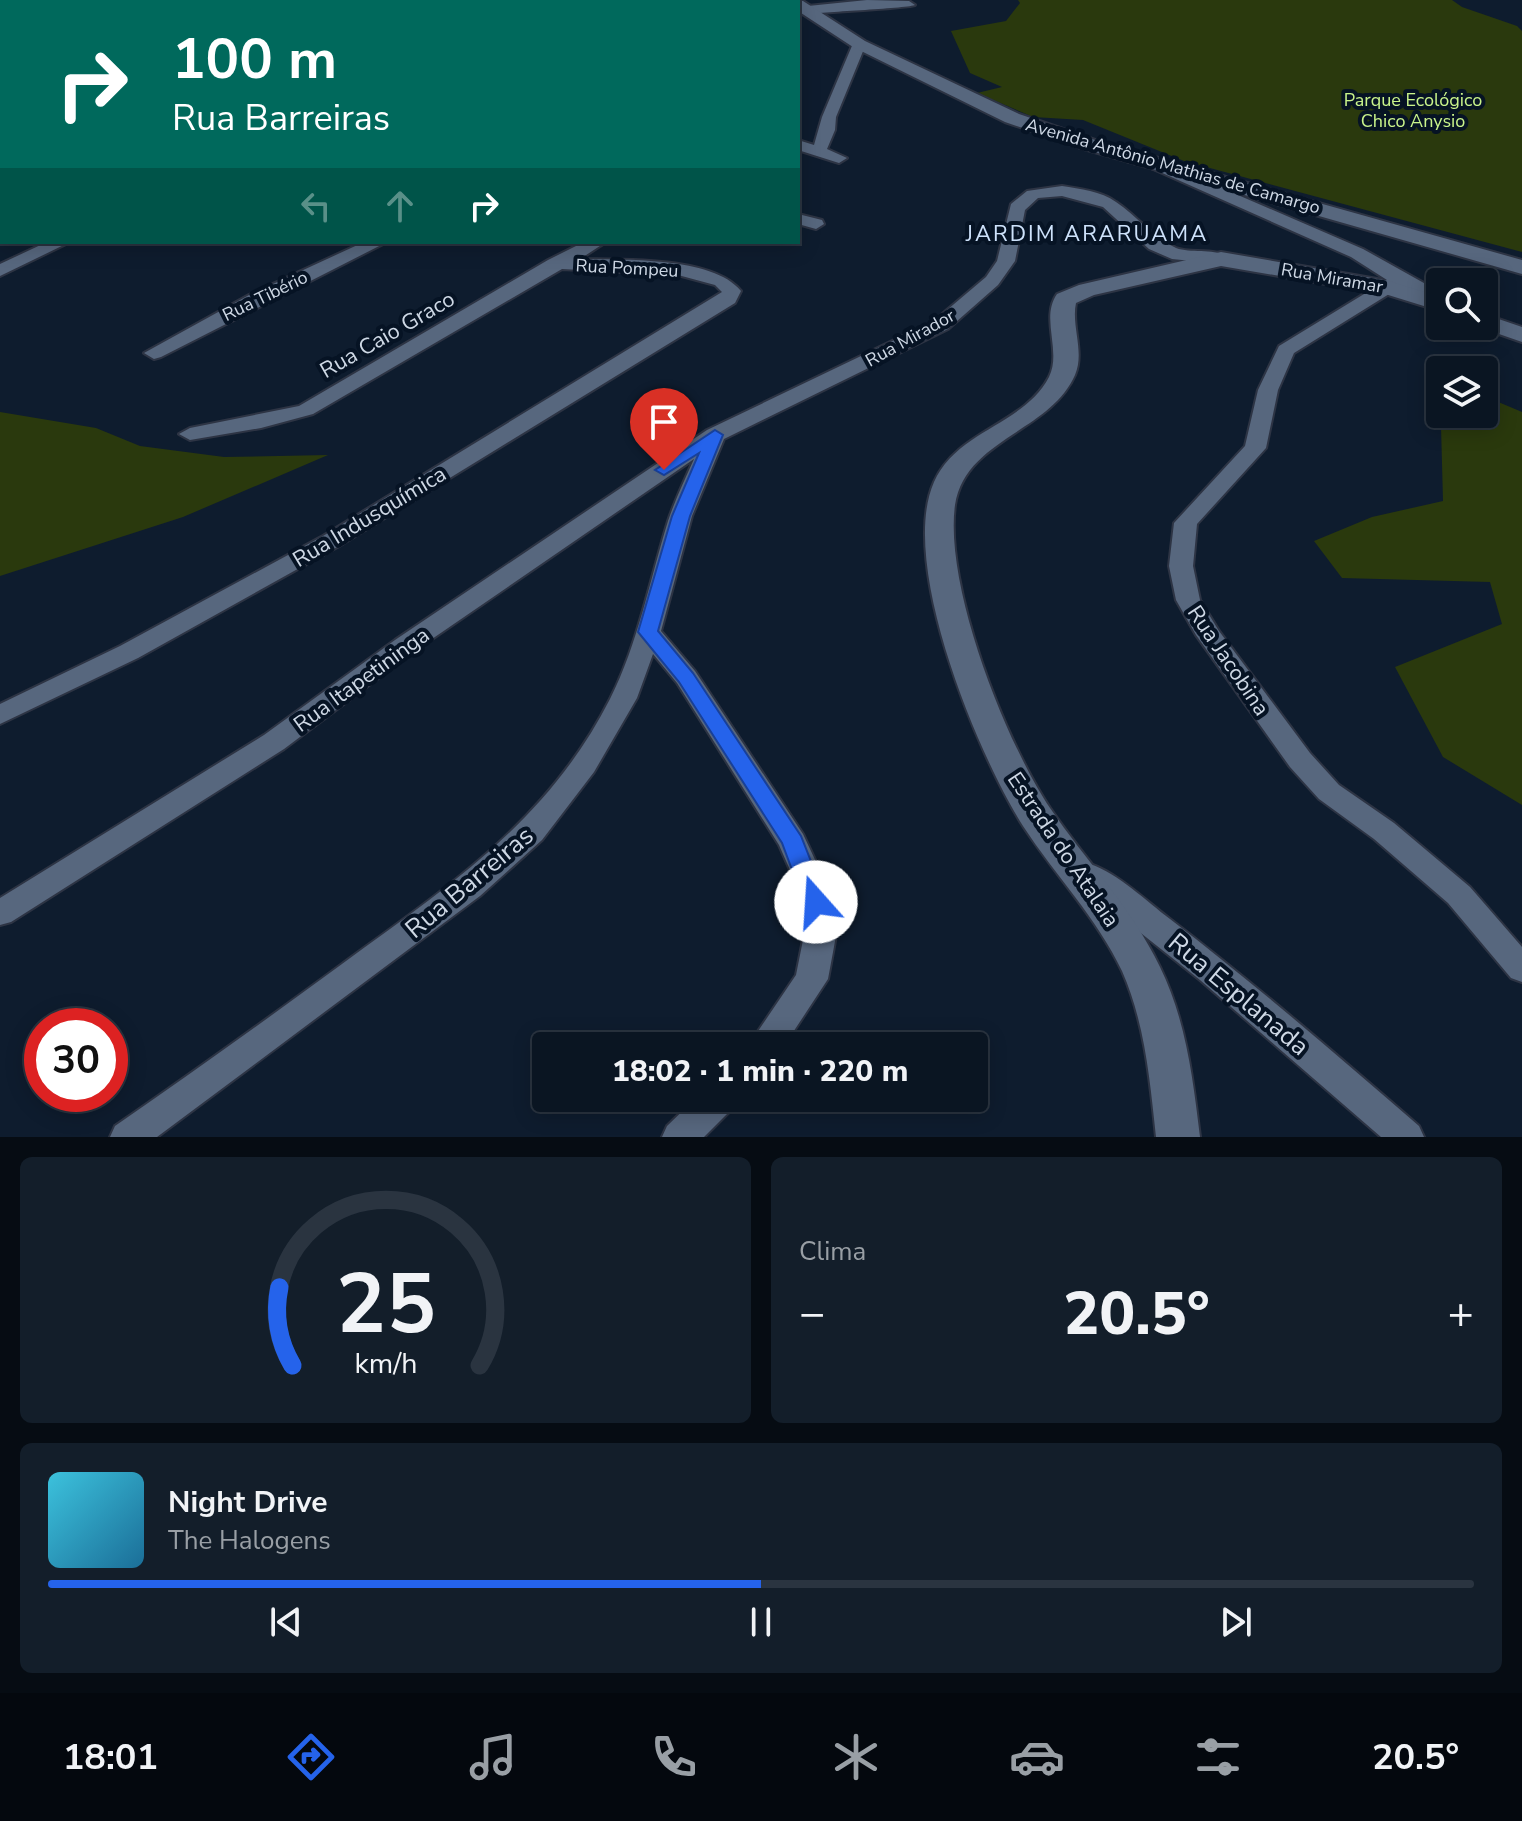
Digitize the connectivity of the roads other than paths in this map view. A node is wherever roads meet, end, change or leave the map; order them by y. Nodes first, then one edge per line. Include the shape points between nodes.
1 (800, 4) edge
2 (800, 5) edge
3 (909, 5) dead end
4 (859, 44) junction
5 (809, 131) edge
6 (819, 151) junction
7 (839, 158) dead end
8 (1152, 162) junction
9 (800, 220) edge
10 (816, 224) dead end
11 (57, 244) edge
12 (374, 244) edge
13 (593, 244) edge
14 (1221, 259) junction
15 (554, 264) junction
16 (1522, 267) edge
17 (0, 271) edge
18 (1389, 279) junction
19 (1426, 296) edge
20 (728, 299) joint
21 (1498, 326) edge
22 (1522, 335) edge
23 (154, 353) dead end
24 (190, 434) dead end
25 (715, 435) junction
26 (648, 632) junction
27 (0, 715) edge
28 (1065, 858) junction
29 (0, 913) edge
30 (1522, 969) edge
31 (775, 1032) edge
32 (706, 1112) edge
33 (128, 1137) edge
34 (680, 1137) edge
35 (1178, 1137) edge
36 (1406, 1137) edge

1 - 3 street
2 - 4 street, Avenida Antônio Mathias de Camargo
4 - 5 street
4 - 8 street, Avenida Antônio Mathias de Camargo via 1012,118
5 - 6 street
5 - 6 street via 828,130
6 - 7 street
8 - 16 street, Avenida Antônio Mathias de Camargo
8 - 18 street via 1357,253
9 - 10 street
11 - 17 street
12 - 23 street, Rua Tibério
13 - 15 street, Rua Caio Graco
14 - 18 street, Rua Miramar
14 - 25 street, Rua Mirador via 1178,255 1155,245 1109,204 1089,196 1062,191 1033,194 1017,208 1006,261 992,281 941,325
14 - 28 street, Estrada do Atalaia via 1065,299 1063,375 1030,413 984,440 954,466 941,503 940,555 976,685 997,745
15 - 20 street, Rua Pompeu via 691,272 729,284
15 - 24 street, Rua Caio Graco via 306,410
18 - 19 street, Rua Miramar
18 - 30 street, Rua Jacobina via 1286,350 1268,390 1255,448 1186,523 1181,566 1188,600 1209,635 1300,760 1329,792 1459,895
20 - 27 street, Rua Indusquímica via 331,541 129,652
21 - 22 street
25 - 26 street, Rua Barreiras via 681,516
25 - 29 street, Rua Itapetininga via 404,646 274,742
26 - 31 street via 686,677 793,842 809,879 822,925 812,979
26 - 33 street, Rua Barreiras via 624,698 584,765 532,832 469,888
28 - 35 street, Estrada do Atalaia via 1105,907 1141,969 1159,1015
28 - 36 street, Rua Esplanada via 1176,941
32 - 34 street

